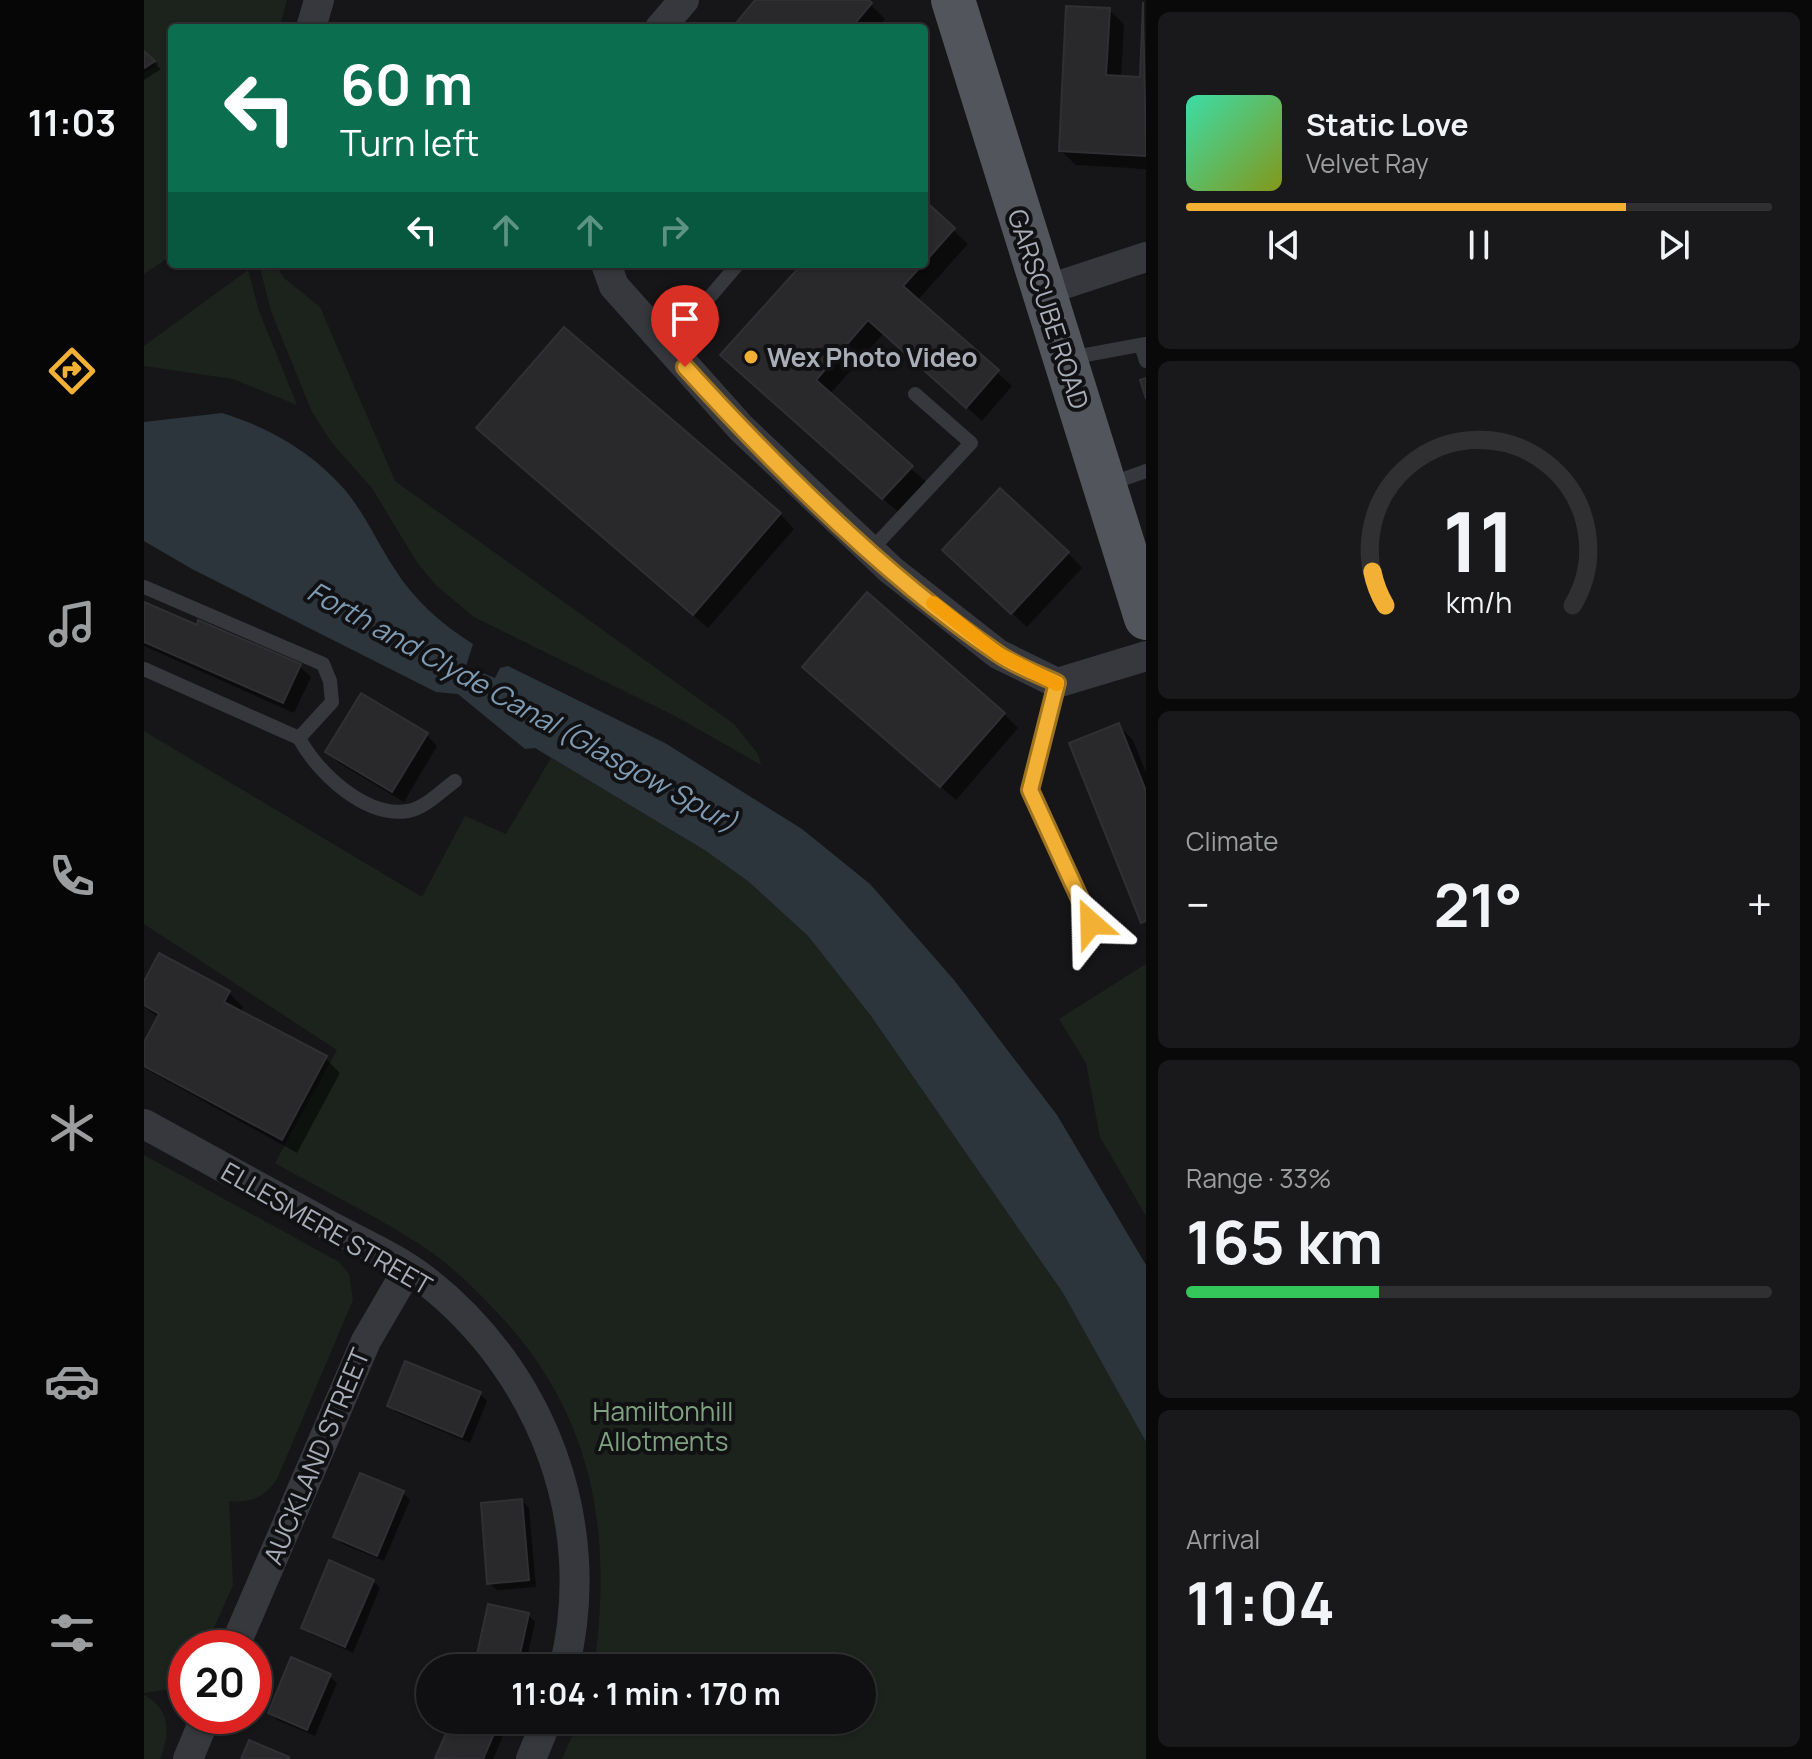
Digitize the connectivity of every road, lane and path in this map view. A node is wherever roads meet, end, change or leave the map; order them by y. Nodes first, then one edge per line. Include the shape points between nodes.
1 (319, 0) edge
2 (684, 0) edge
3 (953, 0) edge
4 (312, 24) edge
5 (663, 24) edge
6 (1146, 257) edge
7 (607, 268) edge
8 (735, 268) edge
9 (1043, 291) junction
10 (1143, 345) edge
11 (667, 347) junction
12 (1064, 359) junction
13 (1146, 361) edge
14 (915, 394) dead end
15 (1126, 478) edge
16 (871, 550) junction
17 (144, 587) edge
18 (1146, 618) edge
19 (1146, 656) edge
20 (144, 669) edge
21 (1057, 683) junction
22 (299, 738) junction
23 (455, 781) dead end
24 (1091, 923) dead end
25 (144, 1124) edge
26 (408, 1269) junction
27 (242, 1630) edge
28 (566, 1654) edge
29 (198, 1734) edge
30 (541, 1734) edge
31 (188, 1759) edge
32 (531, 1759) edge

1 - 4 street
2 - 5 street
3 - 9 main road, GARSCUBE ROAD
6 - 9 street
7 - 11 street via 614,286
8 - 11 lane
9 - 12 main road, GARSCUBE ROAD
10 - 12 lane
10 - 13 lane
11 - 16 street via 741,428
12 - 15 main road, GARSCUBE ROAD
14 - 16 lane via 971,443
15 - 18 main road, GARSCUBE ROAD
16 - 21 street via 998,654
17 - 22 lane via 323,664 332,702
19 - 21 street
20 - 22 lane
21 - 24 lane via 1030,790
22 - 23 lane via 324,776 380,809 418,808
25 - 26 street, ELLESMERE STREET
26 - 27 street, AUCKLAND STREET via 366,1341
26 - 28 street, ELLESMERE STREET via 469,1318 490,1344 553,1451 568,1506 574,1565 575,1600
29 - 31 street
30 - 32 street

